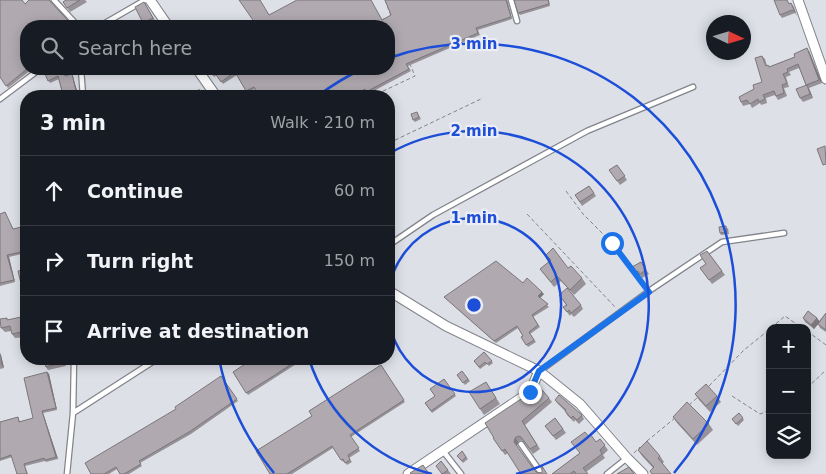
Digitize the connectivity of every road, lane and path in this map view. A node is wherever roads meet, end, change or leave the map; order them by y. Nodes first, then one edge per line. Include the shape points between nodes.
1 (54, 0) edge
2 (145, 0) edge
3 (150, 0) edge
4 (385, 0) edge
5 (511, 0) edge
6 (798, 0) edge
7 (391, 17) edge
8 (72, 20) edge
9 (110, 20) edge
10 (164, 20) edge
11 (517, 20) dead end
12 (408, 60) edge
13 (32, 75) edge
14 (81, 75) edge
15 (201, 75) edge
16 (826, 79) edge
17 (209, 86) junction
18 (693, 87) dead end
19 (83, 90) edge
20 (199, 90) edge
21 (212, 90) edge
22 (385, 90) edge
23 (483, 98) dead end
24 (0, 99) edge
25 (395, 140) edge
26 (566, 191) dead end
27 (527, 214) dead end
28 (784, 233) dead end
29 (395, 241) edge
30 (649, 292) junction
31 (395, 295) edge
32 (620, 312) junction
33 (775, 324) edge
34 (796, 324) edge
35 (766, 331) edge
36 (811, 334) edge
37 (826, 345) edge
38 (74, 365) edge
39 (148, 365) edge
40 (826, 370) edge
41 (539, 371) junction
42 (811, 384) edge
43 (708, 387) edge
44 (701, 394) edge
45 (732, 396) dead end
46 (688, 406) edge
47 (766, 412) edge
48 (73, 414) junction
49 (674, 419) edge
50 (647, 441) edge
51 (521, 444) edge
52 (641, 447) edge
53 (443, 450) junction
54 (627, 458) junction
55 (67, 474) edge
56 (408, 474) edge
57 (460, 474) edge
58 (542, 474) edge
59 (608, 474) edge
60 (643, 474) edge

1 - 8 lane
2 - 9 lane
3 - 10 street
4 - 7 path
5 - 11 lane
6 - 16 street
12 - 22 path via 415,76
13 - 24 lane
14 - 19 lane
15 - 17 street
17 - 20 path
17 - 21 street
18 - 29 lane via 587,132 433,215
23 - 25 path
26 - 30 path via 583,214 612,243
27 - 32 path
28 - 30 lane via 722,242
30 - 32 lane
31 - 41 street via 446,326
32 - 41 lane
33 - 34 path via 785,316
35 - 43 path
36 - 37 path
38 - 48 lane
39 - 48 lane
40 - 42 path
41 - 53 street via 530,392
41 - 54 street via 580,404
44 - 46 path
45 - 47 path via 760,414
48 - 55 lane
49 - 50 path
51 - 58 lane
52 - 54 path
53 - 56 street
53 - 57 lane
54 - 59 lane
54 - 60 street

